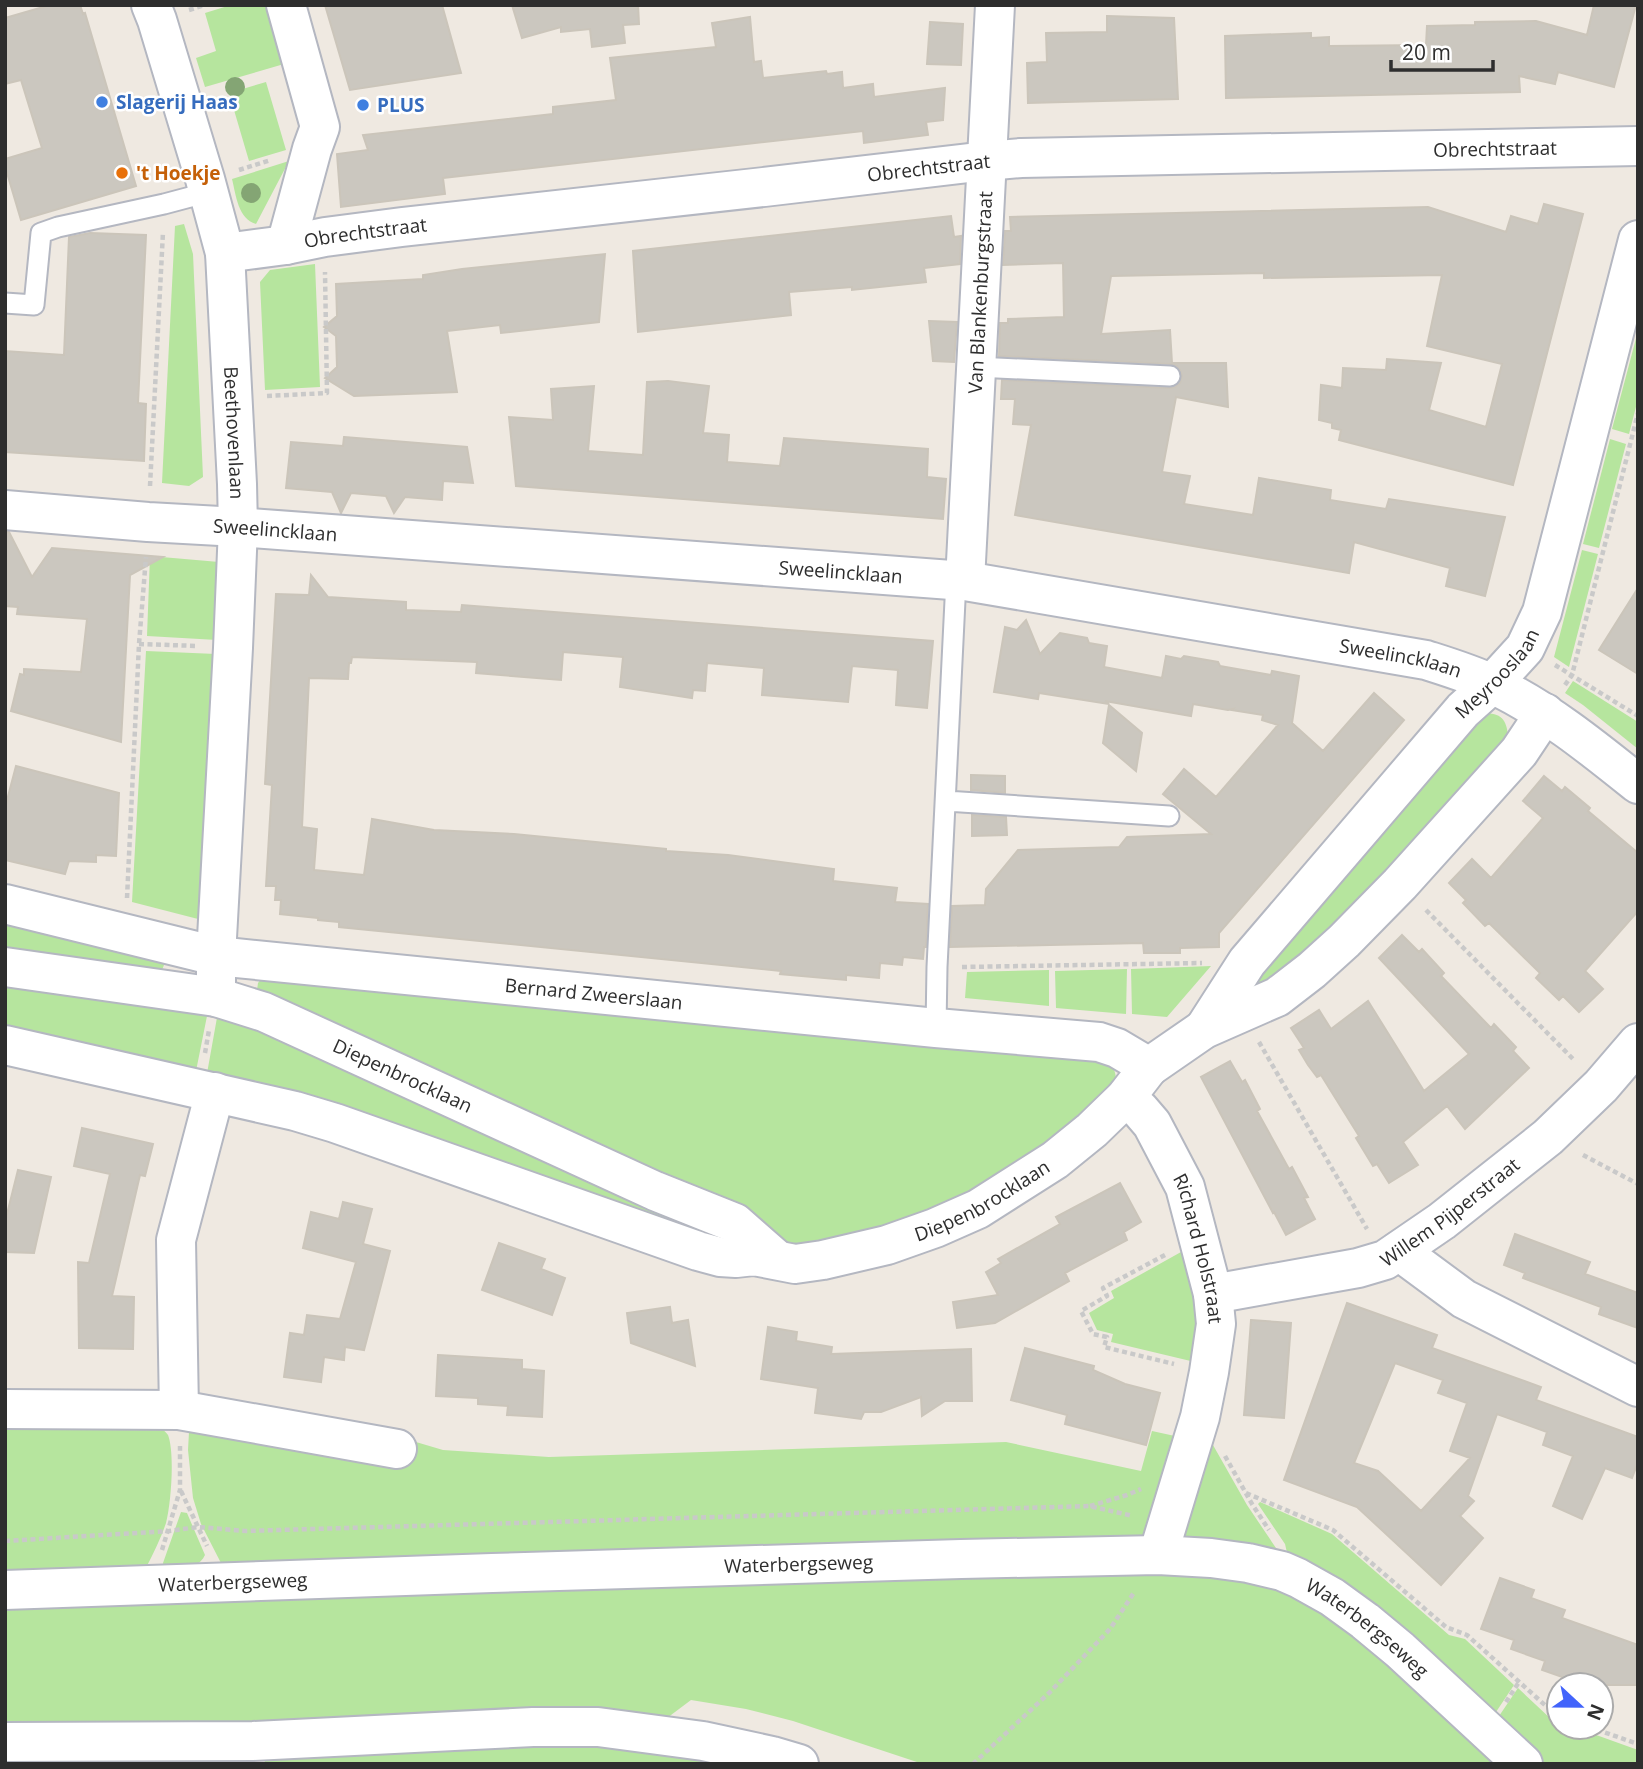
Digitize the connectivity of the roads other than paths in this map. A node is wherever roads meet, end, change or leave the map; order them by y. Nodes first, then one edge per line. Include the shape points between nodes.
1 (151, 5) edge
2 (286, 5) edge
3 (995, 5) edge
4 (1638, 146) edge
5 (986, 160) junction
6 (207, 186) junction
7 (1638, 240) edge
8 (286, 245) junction
9 (225, 253) junction
10 (5, 303) edge
11 (976, 367) junction
12 (1170, 376) dead end
13 (5, 510) edge
14 (237, 527) junction
15 (961, 580) junction
16 (1492, 684) junction
17 (1545, 713) junction
18 (1638, 784) edge
19 (946, 802) junction
20 (1169, 816) dead end
21 (5, 904) edge
22 (216, 956) junction
23 (5, 967) edge
24 (213, 1012) junction
25 (936, 1028) junction
26 (1638, 1043) edge
27 (5, 1045) edge
28 (1177, 1048) junction
29 (209, 1077) junction
30 (1125, 1098) junction
31 (1392, 1255) junction
32 (776, 1259) junction
33 (1213, 1294) junction
34 (1638, 1387) edge
35 (5, 1409) edge
36 (179, 1410) junction
37 (397, 1449) dead end
38 (1163, 1538) junction
39 (5, 1590) edge
40 (5, 1742) edge
41 (249, 1753) edge
42 (799, 1764) edge
43 (1523, 1764) edge

1 - 6 street, Beethovenlaan
2 - 8 street via 320,127
3 - 5 street, Van Blankenburgstraat
4 - 5 street, Obrechtstraat
5 - 8 street, Obrechtstraat
5 - 11 street, Van Blankenburgstraat
6 - 9 street, Beethovenlaan
6 - 10 lane via 164,204 41,233 34,305
7 - 16 street, Meyrooslaan via 1542,611 1525,648
8 - 9 street, Obrechtstraat
9 - 14 street, Beethovenlaan
11 - 12 lane
11 - 15 street, Van Blankenburgstraat
13 - 14 street, Sweelincklaan
14 - 15 street, Sweelincklaan
14 - 22 street, Beethovenlaan
15 - 16 street, Sweelincklaan via 1426,660
15 - 19 lane
16 - 17 street, Sweelincklaan
16 - 28 street, Meyrooslaan via 1464,710
17 - 18 street, Sweelincklaan
17 - 28 street via 1519,752 1400,884 1312,971 1277,997
19 - 20 lane
19 - 25 lane
21 - 22 street, Bernard Zweerslaan
22 - 24 street, Beethovenlaan
22 - 25 street, Bernard Zweerslaan
23 - 24 street, Diepenbrocklaan
24 - 32 street, Diepenbrocklaan via 264,1012 655,1191 735,1223
25 - 28 street, Bernard Zweerslaan via 1099,1042 1117,1048
26 - 31 street, Willem Pijperstraat via 1548,1137
27 - 29 street, Diepenbrocklaan
28 - 30 street, Diepenbrocklaan
29 - 32 street, Diepenbrocklaan via 698,1251 720,1257
29 - 36 street via 176,1240
30 - 32 street, Diepenbrocklaan via 1055,1160 978,1209 887,1245 795,1264
30 - 33 street, Richard Holstraat via 1152,1124 1185,1187
31 - 33 street, Willem Pijperstraat via 1358,1268
31 - 34 street via 1464,1299
33 - 38 street, Richard Holstraat via 1216,1324 1200,1417
35 - 36 street
36 - 37 street
38 - 39 street, Waterbergseweg via 699,1567
38 - 43 street, Waterbergseweg via 1282,1571 1332,1597 1365,1620
40 - 41 street
41 - 42 street via 533,1727 598,1727 703,1741

